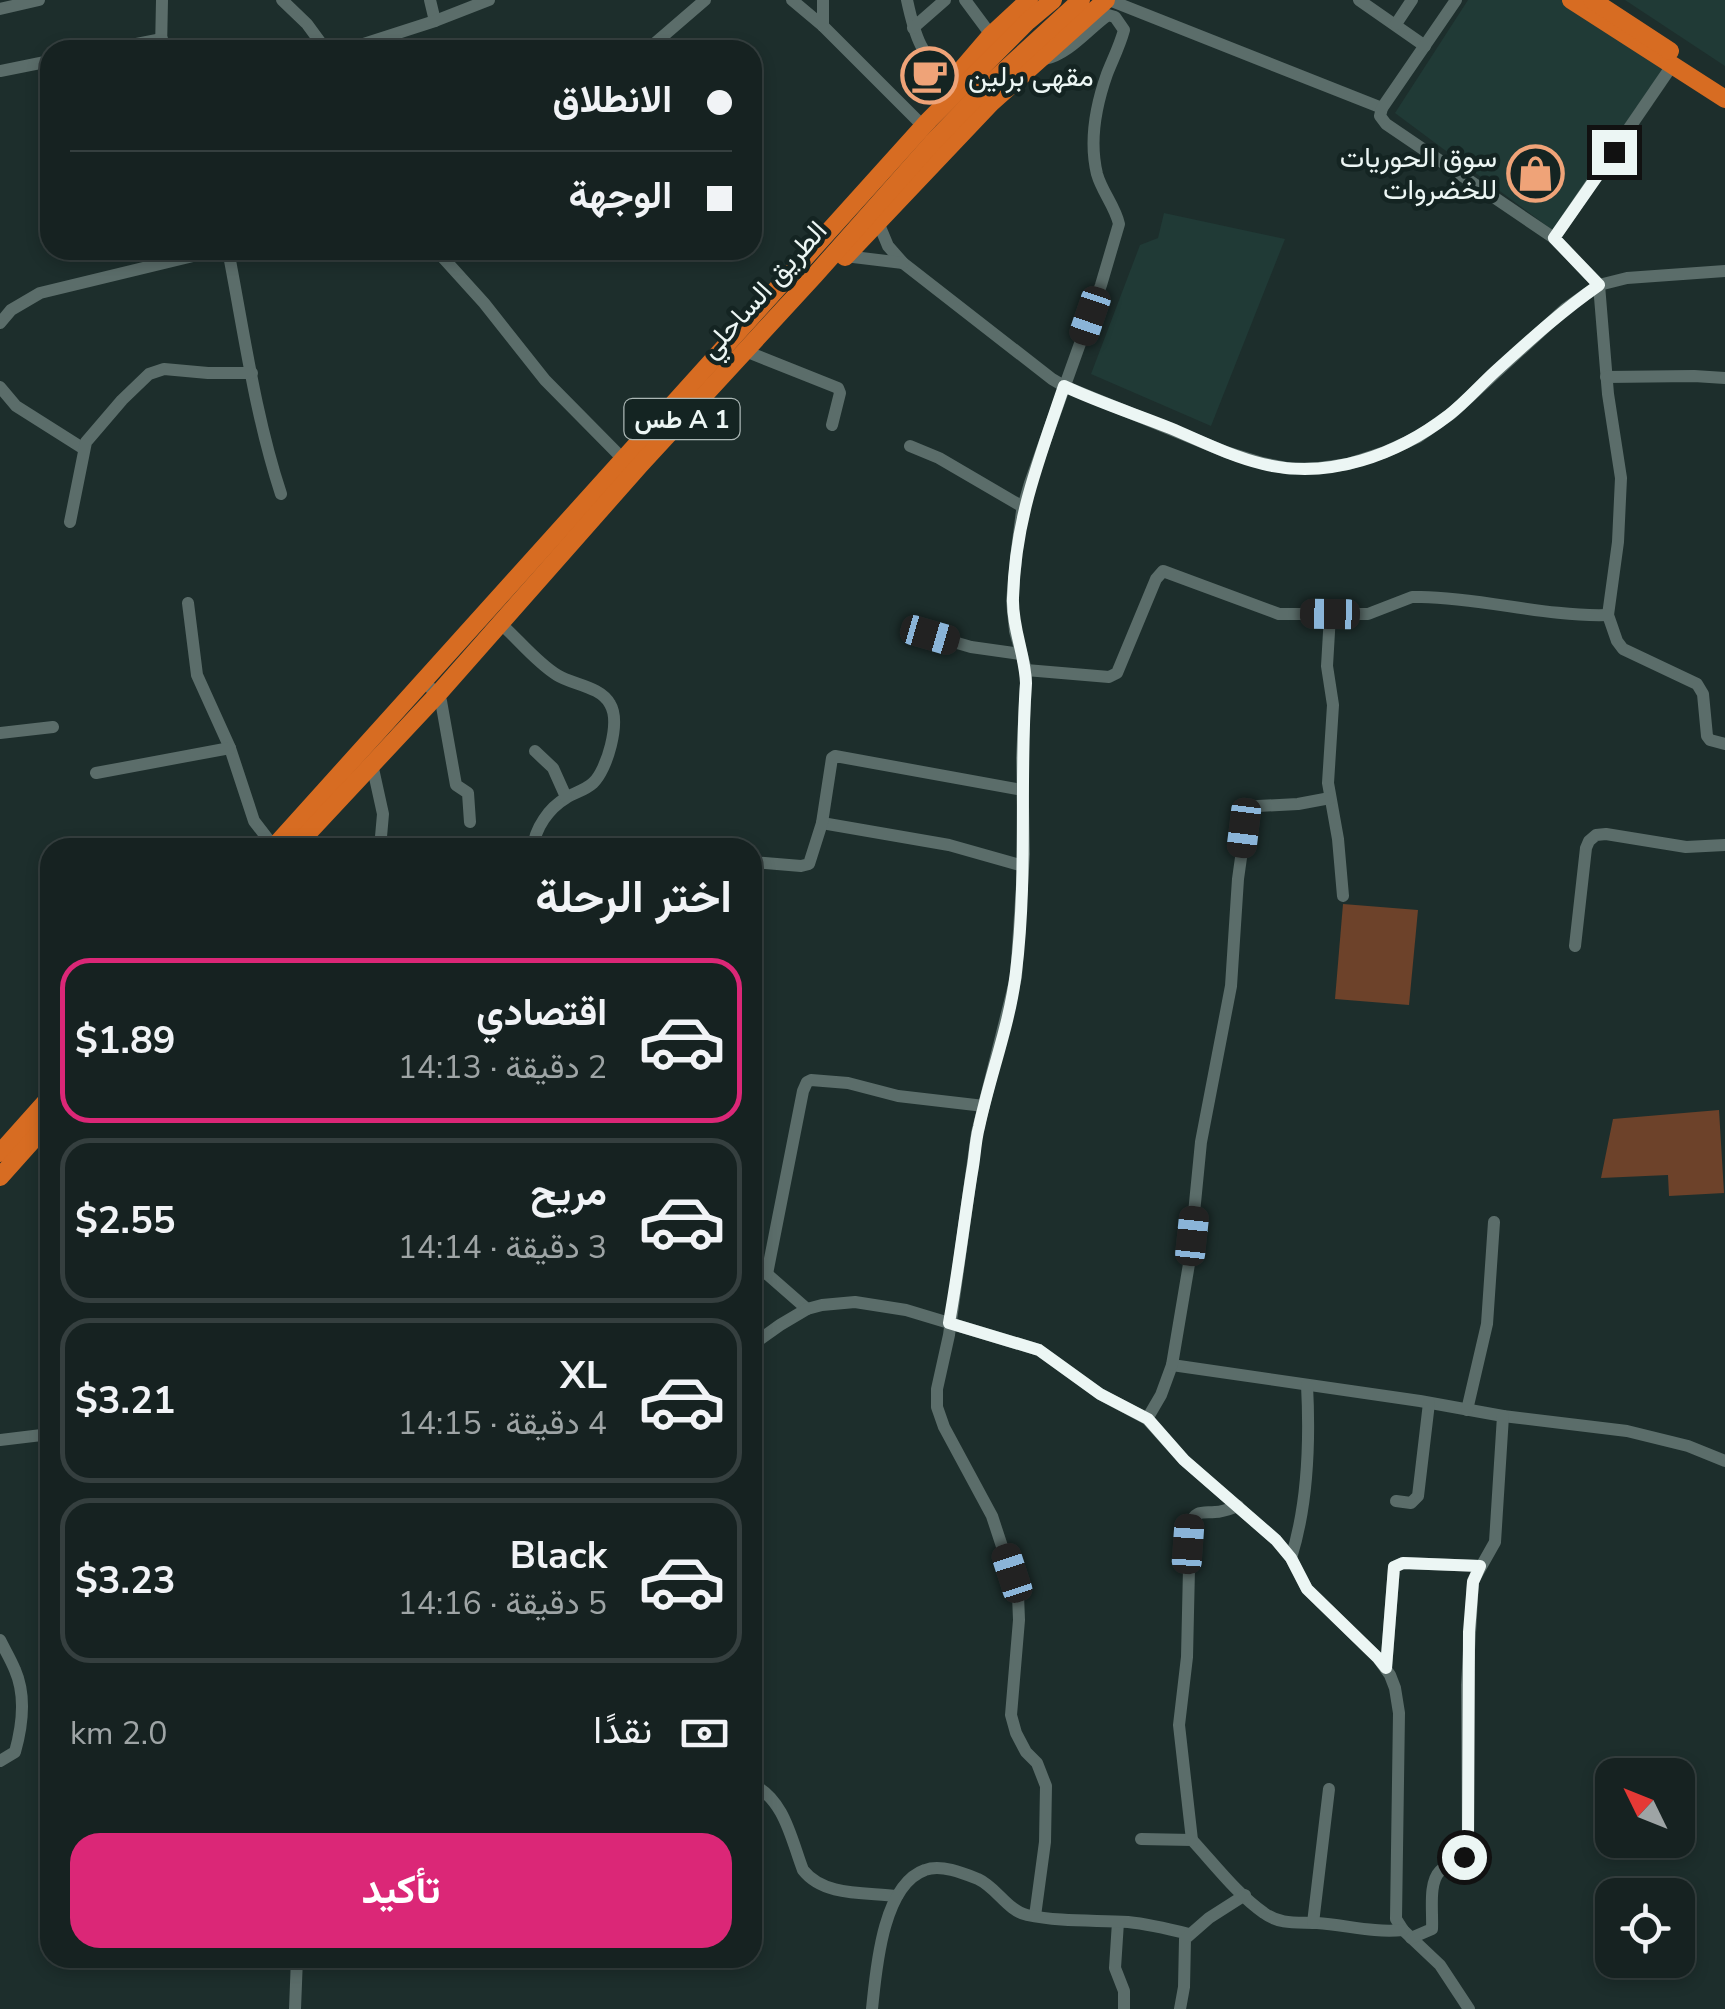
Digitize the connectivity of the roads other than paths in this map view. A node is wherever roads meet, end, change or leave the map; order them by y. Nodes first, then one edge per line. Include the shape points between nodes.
1 (39, 0) edge
2 (162, 0) edge
3 (282, 0) edge
4 (430, 0) edge
5 (488, 0) edge
6 (705, 0) edge
7 (792, 0) edge
8 (823, 0) edge
9 (907, 0) edge
10 (945, 0) edge
11 (965, 0) edge
12 (1028, 0) edge
13 (1053, 0) edge
14 (1081, 0) edge
15 (1108, 0) edge
16 (1358, 0) edge
17 (1412, 0) edge
18 (1456, 0) edge
19 (1570, 0) edge
20 (1592, 0) edge
21 (0, 9) edge
22 (435, 20) junction
23 (1396, 24) junction
24 (823, 26) junction
25 (913, 28) junction
26 (991, 35) junction
27 (162, 40) edge
28 (319, 40) edge
29 (375, 40) edge
30 (659, 40) edge
31 (1425, 46) junction
32 (1038, 59) junction
33 (40, 63) edge
34 (1671, 66) junction
35 (0, 71) edge
36 (949, 83) junction
37 (1725, 88) edge
38 (1725, 98) edge
39 (1382, 108) junction
40 (918, 122) junction
41 (907, 145) junction
42 (878, 222) junction
43 (1554, 238) junction
44 (846, 256) junction
45 (177, 260) edge
46 (230, 260) edge
47 (445, 260) edge
48 (903, 263) junction
49 (1725, 270) edge
50 (815, 275) junction
51 (1599, 285) junction
52 (0, 323) edge
53 (745, 351) junction
54 (252, 373) junction
55 (1606, 376) junction
56 (1725, 378) edge
57 (1064, 386) junction
58 (0, 387) edge
59 (832, 425) dead end
60 (910, 446) dead end
61 (84, 449) junction
62 (622, 458) junction
63 (281, 494) dead end
64 (1024, 507) junction
65 (70, 522) dead end
66 (188, 603) dead end
67 (1330, 614) junction
68 (1608, 616) junction
69 (500, 623) junction
70 (930, 635) dead end
71 (1021, 654) junction
72 (1026, 670) junction
73 (431, 688) junction
74 (53, 727) dead end
75 (0, 733) edge
76 (1725, 744) edge
77 (230, 748) junction
78 (535, 751) dead end
79 (372, 764) junction
80 (96, 772) dead end
81 (347, 777) junction
82 (1022, 790) junction
83 (566, 798) junction
84 (1330, 798) junction
85 (470, 822) dead end
86 (822, 823) junction
87 (266, 838) edge
88 (283, 838) edge
89 (301, 838) edge
90 (382, 838) edge
91 (535, 838) edge
92 (1725, 845) edge
93 (762, 863) edge
94 (1023, 866) junction
95 (1343, 896) dead end
96 (1574, 946) dead end
97 (984, 1106) junction
98 (40, 1108) edge
99 (21, 1130) junction
100 (40, 1132) edge
101 (0, 1136) edge
102 (0, 1152) edge
103 (0, 1177) edge
104 (1494, 1222) dead end
105 (762, 1271) edge
106 (767, 1274) junction
107 (807, 1309) junction
108 (949, 1323) junction
109 (762, 1338) edge
110 (1172, 1365) junction
111 (1307, 1385) junction
112 (1429, 1403) junction
113 (1467, 1410) junction
114 (1503, 1416) junction
115 (1148, 1419) junction
116 (40, 1435) edge
117 (0, 1440) edge
118 (1725, 1460) edge
119 (1396, 1502) dead end
120 (1238, 1506) junction
121 (1291, 1558) junction
122 (1480, 1566) junction
123 (0, 1640) edge
124 (1386, 1668) junction
125 (0, 1761) edge
126 (762, 1789) edge
127 (1329, 1789) dead end
128 (1141, 1839) dead end
129 (1192, 1840) junction
130 (1245, 1895) junction
131 (897, 1896) junction
132 (1035, 1916) junction
133 (1118, 1922) junction
134 (1313, 1923) junction
135 (1189, 1934) junction
136 (1407, 1934) junction
137 (297, 1968) edge
138 (295, 2009) edge
139 (872, 2009) edge
140 (1124, 2009) edge
141 (1180, 2009) edge
142 (1470, 2009) edge

1 - 21 street
2 - 27 street
3 - 28 street
4 - 22 street
5 - 22 street
6 - 30 street
7 - 24 street
8 - 24 street
9 - 25 street
10 - 25 street
11 - 26 street
12 - 26 highway
13 - 41 highway, الطريق الساحلي / طس A 1
14 - 50 highway, الطريق الساحلي / طس A 1 via 982,90
15 - 32 highway
15 - 39 street
16 - 23 street
17 - 23 street
18 - 31 street
19 - 34 highway
20 - 37 highway
22 - 29 street
23 - 31 street
24 - 40 street
25 - 36 street
26 - 36 highway
31 - 39 street
32 - 42 highway
32 - 57 street via 1051,59 1108,16 1124,30 1095,117 1094,145 1095,168 1118,217 1118,232
33 - 35 street
34 - 38 highway
34 - 43 street
36 - 40 highway
39 - 43 street via 1386,124
40 - 41 highway
41 - 62 highway, الطريق الساحلي / طس A 1
42 - 44 highway
42 - 48 street
43 - 51 street
44 - 48 street
44 - 50 highway
45 - 52 street via 40,293
46 - 54 street
47 - 62 street via 545,380
48 - 57 street
49 - 51 street
50 - 53 highway, الطريق الساحلي / طس A 1
51 - 55 street
51 - 57 street via 1452,413 1418,437 1348,464 1262,464
53 - 59 street via 838,388
53 - 69 highway, الطريق الساحلي / طس A 1
54 - 61 street via 150,374
54 - 63 street
55 - 56 street
55 - 68 street via 1620,478
57 - 64 street
58 - 61 street via 16,406
60 - 64 street
61 - 65 street
62 - 73 highway, الطريق الساحلي / طس A 1
64 - 71 street via 1012,601
66 - 77 street via 197,676
67 - 68 street via 1368,614 1421,597
67 - 72 street via 1279,614 1163,571 1117,674
67 - 84 street
68 - 76 street via 1623,649 1697,684 1708,738
69 - 73 highway, الطريق الساحلي / طس A 1
69 - 83 street via 552,672 612,706 612,739 598,777
70 - 71 street
71 - 72 street
72 - 82 street
73 - 79 highway, الطريق الساحلي / طس A 1
73 - 81 highway, الطريق الساحلي / طس A 1
73 - 85 street via 443,708 456,785 468,793
74 - 75 street
77 - 80 street
77 - 87 street via 254,821
78 - 83 street via 553,768
79 - 81 highway, الطريق الساحلي / طس A 1
79 - 90 street
81 - 88 highway, الطريق الساحلي / طس A 1
81 - 89 highway, الطريق الساحلي / طس A 1
82 - 86 street via 835,756
82 - 94 street
83 - 91 street via 545,816
84 - 95 street
84 - 110 street via 1258,806 1248,815 1231,986 1201,1142
86 - 93 street via 809,864
86 - 94 street via 950,845
92 - 96 street via 1686,848 1596,835 1586,848
94 - 97 street via 1016,977
97 - 106 street via 807,1082
97 - 108 street
98 - 99 highway
99 - 101 highway
99 - 102 highway
100 - 103 highway
104 - 113 street via 1486,1324
105 - 106 street
106 - 107 street
107 - 108 street via 867,1304
107 - 109 street
108 - 115 street via 1039,1350
108 - 132 street via 938,1407 992,1516 1018,1595 1011,1715 1046,1786
110 - 111 street
110 - 115 street
111 - 112 street
111 - 121 street via 1306,1465
112 - 113 street
112 - 119 street via 1418,1496
113 - 114 street
114 - 118 street via 1627,1431
114 - 122 street via 1497,1530
115 - 120 street
116 - 117 street
120 - 121 street
120 - 129 street via 1200,1512 1190,1524 1180,1724
121 - 124 street via 1307,1589
122 - 124 street via 1394,1567
122 - 136 street via 1469,1632 1468,1852 1434,1880 1432,1929
123 - 125 street via 16,1670 21,1720 15,1752
124 - 136 street via 1399,1713 1396,1919
126 - 131 street via 776,1802 810,1879 833,1890
127 - 134 street
128 - 129 street
129 - 130 street
130 - 134 street via 1274,1919
130 - 135 street
131 - 132 street via 925,1870 950,1870 979,1880
131 - 139 street
132 - 133 street
133 - 135 street
133 - 140 street via 1115,1968
134 - 136 street
135 - 141 street
136 - 142 street
137 - 138 street

